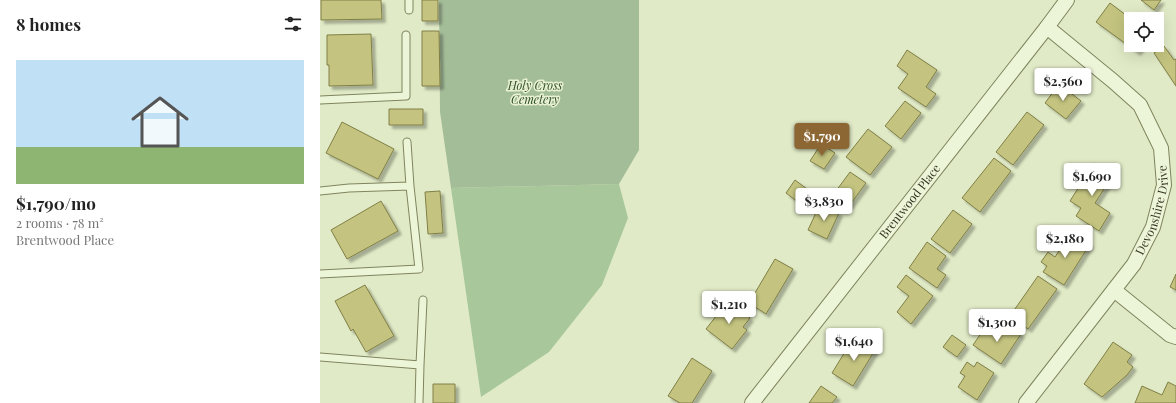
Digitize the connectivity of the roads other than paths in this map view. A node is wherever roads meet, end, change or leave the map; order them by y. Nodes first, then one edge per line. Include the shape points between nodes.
1 (409, 0) edge
2 (1067, 0) edge
3 (409, 10) dead end
4 (1047, 27) junction
5 (406, 35) dead end
6 (320, 100) edge
7 (407, 142) dead end
8 (410, 186) junction
9 (320, 191) edge
10 (320, 274) edge
11 (1114, 290) junction
12 (423, 300) dead end
13 (1176, 337) edge
14 (320, 357) edge
15 (420, 366) junction
16 (419, 403) edge
17 (752, 403) edge
18 (1026, 403) edge

1 - 3 lane
2 - 4 street, Brentwood Place
4 - 11 street, Devonshire Drive via 1140,105 1161,148 1164,185 1153,227 1134,264
4 - 17 street, Brentwood Place
5 - 6 lane via 406,96
7 - 8 lane
8 - 9 lane
8 - 10 lane via 419,269
11 - 13 street via 1170,335
11 - 18 street, Devonshire Drive
12 - 15 lane
14 - 15 lane
15 - 16 lane

